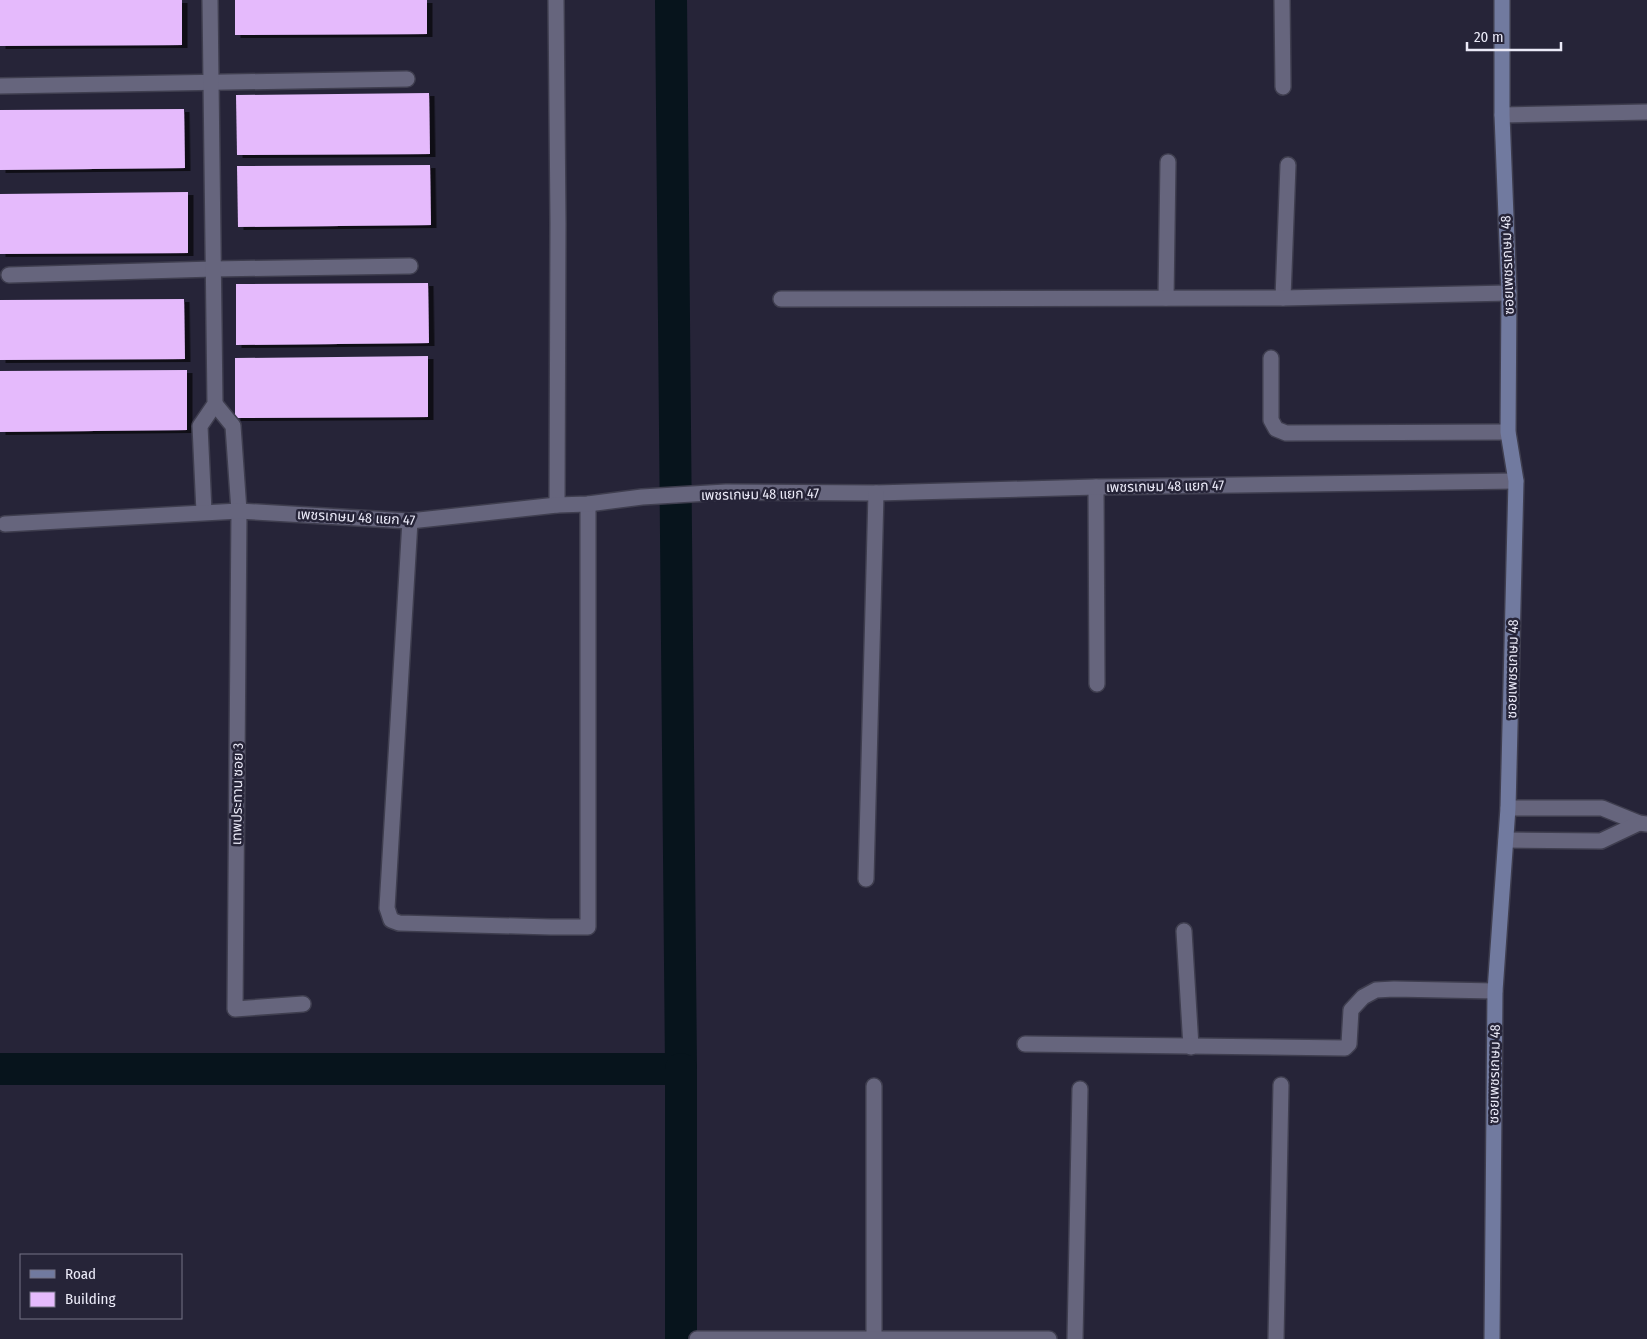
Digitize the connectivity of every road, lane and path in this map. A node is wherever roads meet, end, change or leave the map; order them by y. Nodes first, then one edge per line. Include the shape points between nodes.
1 (210, 0) edge
2 (556, 0) edge
3 (1282, 0) edge
4 (1502, 0) edge
5 (407, 80) dead end
6 (210, 82) junction
7 (0, 86) edge
8 (1283, 87) dead end
9 (1641, 113) edge
10 (1502, 115) junction
11 (1168, 162) dead end
12 (1288, 164) dead end
13 (410, 266) dead end
14 (212, 269) junction
15 (9, 275) dead end
16 (1509, 293) junction
17 (781, 298) dead end
18 (1166, 298) junction
19 (1283, 298) junction
20 (1271, 358) dead end
21 (215, 404) junction
22 (1508, 432) junction
23 (1516, 482) junction
24 (1096, 487) junction
25 (876, 493) junction
26 (588, 504) junction
27 (557, 505) junction
28 (239, 511) junction
29 (204, 512) junction
30 (410, 522) junction
31 (5, 524) dead end
32 (1096, 684) dead end
33 (1508, 808) junction
34 (1643, 824) edge
35 (1506, 840) junction
36 (866, 879) dead end
37 (1184, 931) dead end
38 (1495, 991) junction
39 (304, 1004) dead end
40 (1025, 1044) dead end
41 (1191, 1047) junction
42 (1281, 1085) dead end
43 (874, 1086) dead end
44 (1080, 1089) dead end
45 (697, 1339) edge
46 (874, 1339) edge
47 (1048, 1339) edge
48 (1075, 1339) edge
49 (1276, 1339) edge
50 (1492, 1339) edge

1 - 6 street
2 - 27 street
3 - 8 street
4 - 10 street, ซอยเพชรเกษม 48
5 - 6 street
6 - 7 street
6 - 14 street
9 - 10 street
10 - 16 street, ซอยเพชรเกษม 48
11 - 18 street
12 - 19 street
13 - 14 street
14 - 15 street
14 - 21 street
16 - 19 street
16 - 22 street, ซอยเพชรเกษม 48
17 - 18 street
18 - 19 street
20 - 22 street via 1271,420 1276,429 1286,433
21 - 28 street via 233,426
21 - 29 street via 200,426
22 - 23 street, ซอยเพชรเกษม 48
23 - 24 street, เพชรเกษม 48 แยก 47
23 - 33 street, ซอยเพชรเกษม 48
24 - 25 street, เพชรเกษม 48 แยก 47
24 - 32 street
25 - 26 street, เพชรเกษม 48 แยก 47 via 726,492
25 - 36 street
26 - 27 street, เพชรเกษม 48 แยก 47
26 - 30 street via 588,927 391,920 387,908
27 - 30 street, เพชรเกษม 48 แยก 47
28 - 29 street, เพชรเกษม 48 แยก 47
28 - 30 street, เพชรเกษม 48 แยก 47
28 - 39 street, เทพประทาน ซอย 3 via 235,1009
29 - 31 street, เพชรเกษม 48 แยก 47
33 - 34 street via 1602,808
33 - 35 street, ซอยเพชรเกษม 48
34 - 35 street via 1601,840
35 - 38 street, ซอยเพชรเกษม 48
37 - 41 street
38 - 41 street via 1376,990 1363,997 1351,1010 1349,1044 1345,1048
38 - 50 street, ซอยเพชรเกษม 48
40 - 41 street
42 - 49 street
43 - 46 street
44 - 48 street
45 - 46 street
46 - 47 street

